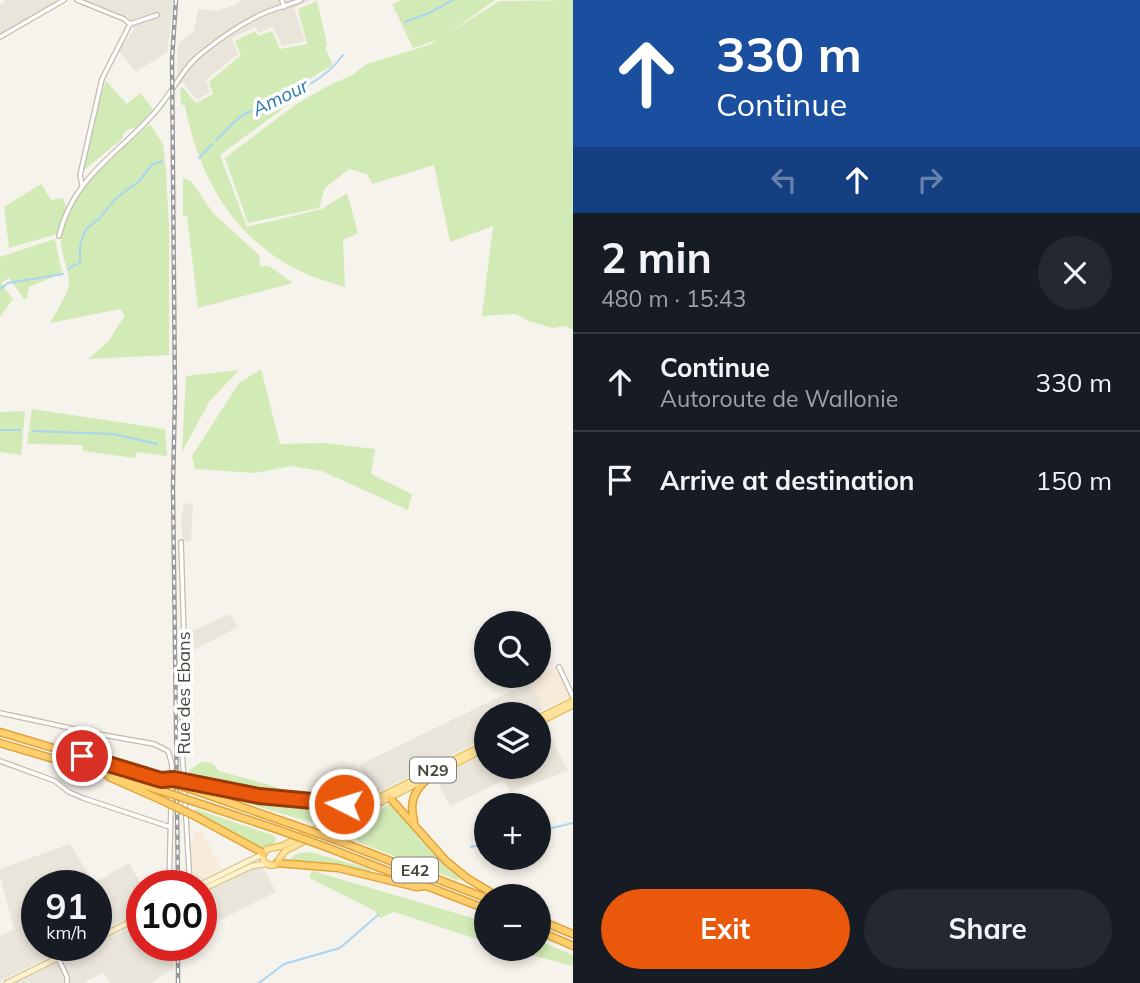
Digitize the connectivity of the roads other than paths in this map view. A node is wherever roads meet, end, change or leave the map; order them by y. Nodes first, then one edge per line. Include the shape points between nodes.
1 (64, 0) edge
2 (77, 0) edge
3 (282, 0) edge
4 (301, 0) edge
5 (284, 7) junction
6 (157, 15) dead end
7 (130, 24) junction
8 (0, 37) edge
9 (82, 185) junction
10 (59, 236) dead end
11 (181, 542) dead end
12 (559, 667) dead end
13 (573, 701) edge
14 (0, 713) edge
15 (551, 713) edge
16 (0, 732) edge
17 (0, 743) edge
18 (474, 752) edge
19 (474, 753) edge
20 (0, 761) edge
21 (102, 772) junction
22 (429, 778) junction
23 (196, 788) junction
24 (377, 797) junction
25 (390, 798) junction
26 (341, 802) junction
27 (348, 811) junction
28 (345, 821) junction
29 (415, 826) junction
30 (170, 827) junction
31 (247, 843) junction
32 (275, 848) junction
33 (263, 853) junction
34 (250, 855) joint
35 (280, 856) junction
36 (277, 863) junction
37 (266, 864) junction
38 (169, 870) edge
39 (189, 870) edge
40 (226, 873) junction
41 (217, 879) edge
42 (217, 879) edge
43 (476, 884) edge
44 (430, 886) junction
45 (474, 893) edge
46 (474, 904) edge
47 (551, 925) edge
48 (573, 934) edge
49 (551, 936) edge
50 (573, 946) edge
51 (52, 961) edge
52 (59, 961) edge
53 (7, 983) edge
54 (66, 983) edge

1 - 8 street
2 - 7 street
3 - 5 street
4 - 5 street
5 - 9 street via 256,16 192,61 143,126
6 - 7 street
7 - 9 street via 102,79 80,175
9 - 10 street
11 - 39 street, Rue des Ebans
12 - 13 street
13 - 15 main road
14 - 30 street via 164,748 172,765
16 - 23 highway, bridge
17 - 21 highway, E42
18 - 24 main road, N29
19 - 22 main road, N29
20 - 30 street via 55,781 83,798
21 - 31 highway, bridge
21 - 44 highway, E42, bridge
22 - 25 main road, N29
22 - 29 highway via 413,796
23 - 26 highway
23 - 45 highway, E42, bridge
24 - 25 main road
24 - 26 highway
24 - 27 main road, N29
25 - 28 main road, N29
25 - 29 highway
26 - 27 highway
27 - 28 main road
27 - 32 main road, N29
28 - 35 main road, N29
29 - 43 highway via 446,861
30 - 38 street
31 - 33 highway
31 - 34 highway
32 - 33 main road, N29
32 - 35 main road
33 - 37 main road
33 - 40 main road, N29
34 - 40 main road
35 - 36 main road
36 - 37 main road, N29
36 - 44 highway via 338,868 416,887
37 - 41 main road, N29
40 - 42 main road, N29
44 - 46 highway, E42
47 - 48 highway
49 - 50 highway
51 - 53 main road
52 - 54 street

